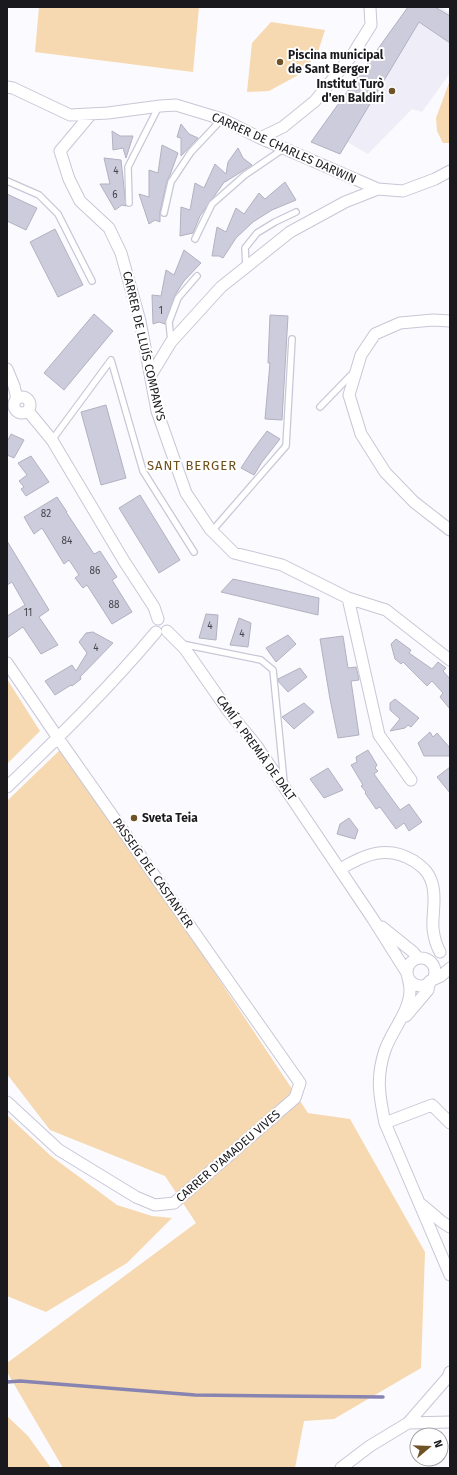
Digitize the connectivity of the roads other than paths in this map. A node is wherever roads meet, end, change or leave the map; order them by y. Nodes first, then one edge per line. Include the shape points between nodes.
1 (370, 7) edge
2 (7, 88) edge
3 (160, 106) junction
4 (91, 114) junction
5 (222, 119) junction
6 (260, 138) junction
7 (284, 149) junction
8 (450, 170) edge
9 (7, 181) edge
10 (378, 189) junction
11 (129, 203) dead end
12 (296, 212) dead end
13 (164, 213) dead end
14 (195, 240) dead end
15 (246, 267) junction
16 (197, 276) dead end
17 (92, 281) dead end
18 (450, 321) edge
19 (292, 339) dead end
20 (171, 342) junction
21 (7, 369) edge
22 (357, 370) junction
23 (151, 376) junction
24 (13, 407) edge
25 (320, 407) dead end
26 (52, 440) junction
27 (450, 530) edge
28 (212, 531) junction
29 (194, 552) dead end
30 (348, 598) junction
31 (162, 631) junction
32 (180, 643) junction
33 (450, 660) edge
34 (7, 663) edge
35 (58, 738) junction
36 (411, 780) dead end
37 (284, 786) junction
38 (7, 787) edge
39 (340, 869) junction
40 (373, 919) junction
41 (445, 952) edge
42 (419, 958) junction
43 (450, 968) edge
44 (407, 976) junction
45 (430, 982) junction
46 (397, 1027) junction
47 (300, 1082) joint
48 (7, 1102) edge
49 (450, 1123) edge
50 (387, 1127) junction
51 (419, 1202) junction
52 (450, 1227) edge
53 (450, 1275) edge
54 (450, 1372) edge
55 (450, 1422) edge
56 (408, 1423) junction
57 (341, 1468) edge

1 - 6 street via 371,25 315,101 283,127
2 - 4 street via 13,88 70,114
3 - 4 street, CARRER DE CHARLES DARWIN
3 - 5 street, CARRER DE CHARLES DARWIN via 176,105
3 - 11 lane via 128,167
4 - 23 street, CARRER DE LLUÍS COMPANYS via 60,151 69,179 80,201 109,228 121,253 140,321
5 - 6 street, CARRER DE CHARLES DARWIN
5 - 13 lane via 191,152 171,182
6 - 7 street, CARRER DE CHARLES DARWIN
7 - 10 street, CARRER DE CHARLES DARWIN
7 - 14 lane via 245,175 212,204
8 - 10 street, CARRER DE CHARLES DARWIN via 435,179 403,191
9 - 17 lane via 39,195 58,214
10 - 15 street via 346,202 290,232
12 - 15 lane via 257,233 245,248
15 - 20 street via 221,287
16 - 20 lane via 178,298 169,322
18 - 22 street via 400,323 375,334 361,355
19 - 28 lane via 286,446
20 - 23 street
21 - 24 street via 14,386
22 - 25 lane
22 - 27 street via 349,394 361,434 385,472 414,502
23 - 28 street, CARRER DE LLUÍS COMPANYS via 157,411 186,493
24 - 26 street via 23,397 28,399 28,411
26 - 29 lane via 111,360 143,471
26 - 31 street, CAMÍ A PREMIÀ DE DALT via 154,607 158,619 167,622 169,626
28 - 30 street, CARRER DE LLUÍS COMPANYS via 234,553 282,565
30 - 33 street, CARRER DE LLUÍS COMPANYS via 386,610
30 - 36 street via 379,735
31 - 32 street, CAMÍ A PREMIÀ DE DALT
31 - 35 street
32 - 37 street, CAMÍ A PREMIÀ DE DALT
32 - 37 lane via 261,660 273,670
34 - 35 street, PASSEIG DEL CASTANYER
35 - 38 street
35 - 47 street, PASSEIG DEL CASTANYER
37 - 39 street, CAMÍ A PREMIÀ DE DALT
39 - 40 street, CAMÍ A PREMIÀ DE DALT
39 - 41 street via 362,856 386,852 405,855 425,868 433,887 433,929 436,944
40 - 42 street, CAMÍ A PREMIÀ DE DALT
40 - 44 street, CAMÍ A PREMIÀ DE DALT
41 - 42 street via 426,954
42 - 44 street via 409,964
42 - 45 street via 429,960 434,968
43 - 45 street
44 - 45 street via 414,984
44 - 46 street, CAMÍ A PREMIÀ DE DALT via 410,990 408,1003
45 - 46 street, CAMÍ A PREMIÀ DE DALT via 428,990
46 - 50 street, CAMÍ A PREMIÀ DE DALT via 386,1050 378,1083
47 - 48 street, CARRER D'AMADEU VIVES via 295,1098 174,1203 155,1205 136,1197 59,1150
49 - 50 street via 432,1105
50 - 51 street, CAMÍ A PREMIÀ DE DALT
51 - 52 street
51 - 53 street, CAMÍ A PREMIÀ DE DALT
54 - 56 street
55 - 56 street
56 - 57 street via 370,1446

